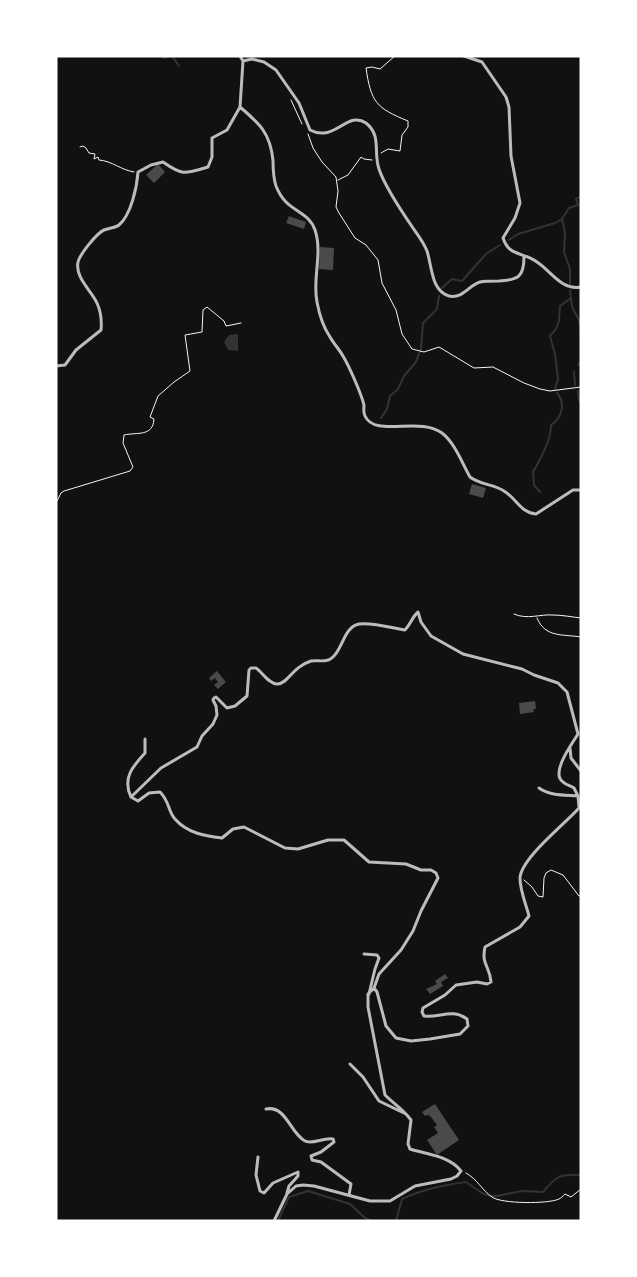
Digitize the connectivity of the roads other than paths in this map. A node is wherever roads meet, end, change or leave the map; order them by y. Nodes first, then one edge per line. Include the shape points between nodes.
1 (240, 56) edge
2 (464, 56) edge
3 (243, 61) junction
4 (240, 107) junction
5 (524, 257) junction
6 (581, 287) edge
7 (56, 366) edge
8 (581, 490) edge
9 (145, 739) dead end
10 (570, 747) junction
11 (581, 771) edge
12 (539, 788) dead end
13 (578, 796) junction
14 (131, 797) junction
15 (364, 954) dead end
16 (374, 988) junction
17 (368, 994) junction
18 (350, 1064) dead end
19 (266, 1109) dead end
20 (407, 1114) junction
21 (258, 1156) dead end
22 (286, 1194) junction
23 (350, 1194) junction
24 (274, 1221) edge

1 - 3 street
2 - 5 street via 482,62 506,97 509,107 511,156 520,203 503,238 510,250
3 - 4 street
3 - 5 street via 264,62 276,70 299,103 310,130 328,134 348,121 366,123 378,145 379,169 399,208 427,250 439,290 448,296 457,296 479,282 509,280 524,269
4 - 7 street via 227,130 212,138 212,157 208,167 185,174 163,162 138,172 137,186 125,218 118,226 102,230 78,262 85,287 97,303 102,318 101,330 76,350 65,365
4 - 8 street via 267,134 274,176 285,202 304,214 315,230 318,244 314,284 317,303 329,335 344,356 366,418 381,428 429,426 442,432 470,477 504,490 531,514 573,490
5 - 6 street via 537,261 567,286
9 - 14 street via 146,752 131,768 128,785
10 - 11 street via 572,758
10 - 13 street via 561,764 559,777 574,788
10 - 14 street via 578,734 567,692 558,683 522,669 463,654 431,636 418,612 406,630 359,624 350,628 335,656 327,661 310,661 294,670 284,682 270,682 256,668 251,668 247,696 227,708 214,698 217,715 197,747 161,768
12 - 13 street via 558,795
13 - 16 street via 579,808 548,837 520,876 529,916 520,927 484,947 482,958 491,973 492,982 456,985 423,1008 424,1016 460,1014 467,1019 468,1026 460,1034 411,1041 396,1038 386,1026
14 - 16 street via 138,801 149,793 160,792 167,799 174,819 202,836 222,838 233,829 244,827 285,848 298,849 328,840 344,840 369,862 406,864 436,873 438,878 413,931 379,974
15 - 17 street via 379,958
16 - 17 street
17 - 20 street via 384,1095
18 - 20 street via 379,1101
19 - 23 street via 275,1109 285,1117 305,1141 333,1139 334,1142 311,1156 312,1160 321,1162 351,1184
20 - 23 street via 411,1120 410,1149 442,1158 461,1171 451,1179 415,1186 390,1202 370,1201
21 - 22 street via 256,1176 260,1191 264,1193 273,1182 298,1172
22 - 23 street via 303,1185
22 - 24 street

